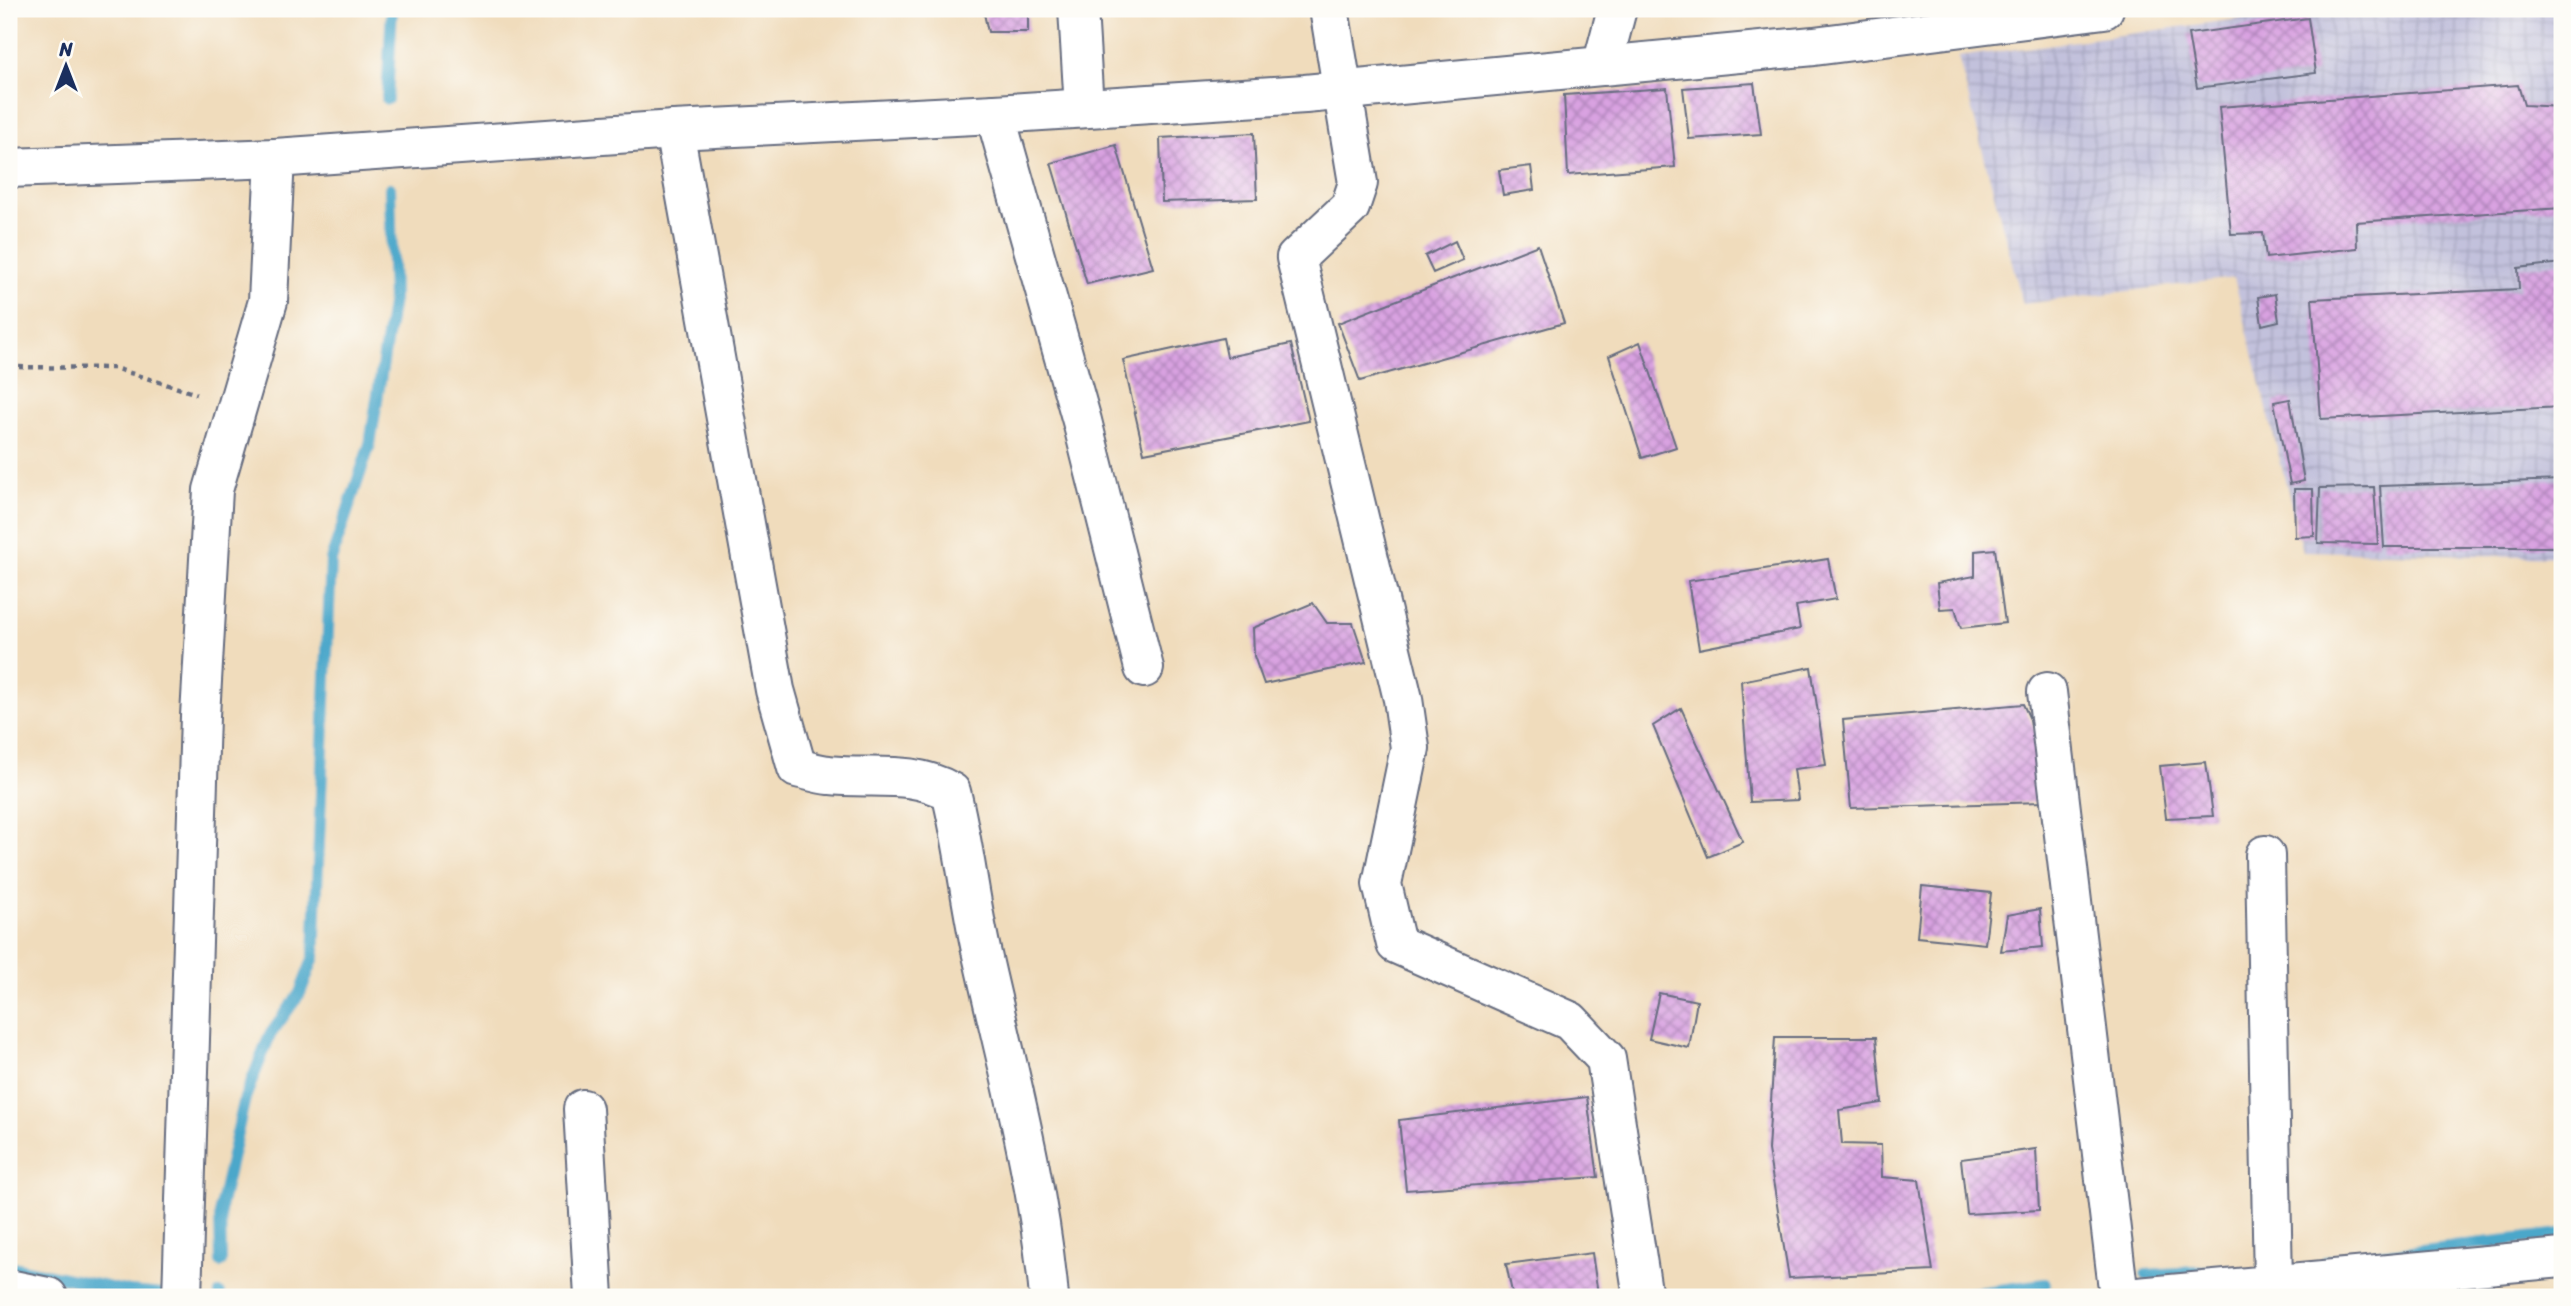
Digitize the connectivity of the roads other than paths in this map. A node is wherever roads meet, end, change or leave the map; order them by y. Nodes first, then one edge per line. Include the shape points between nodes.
1 (1078, 9) edge
2 (1329, 9) edge
3 (1617, 9) edge
4 (2104, 9) edge
5 (1602, 66) junction
6 (1342, 90) junction
7 (1084, 108) junction
8 (995, 114) junction
9 (674, 130) junction
10 (275, 158) junction
11 (9, 168) edge
12 (1144, 668) dead end
13 (2047, 692) dead end
14 (2265, 855) dead end
15 (583, 1109) dead end
16 (2562, 1258) edge
17 (2273, 1285) junction
18 (9, 1289) edge
19 (48, 1297) edge
20 (182, 1297) edge
21 (594, 1297) edge
22 (1049, 1297) edge
23 (1643, 1297) edge
24 (2119, 1297) edge
25 (2138, 1297) edge

1 - 7 street
2 - 6 street
3 - 5 street
4 - 5 street via 1814,46
5 - 6 street
6 - 7 street
6 - 23 street via 1358,183 1350,207 1296,258 1403,699 1410,748 1381,884 1395,944 1570,1021 1606,1059
7 - 8 street
8 - 9 street
8 - 12 street via 1082,421
9 - 10 street
9 - 22 street via 786,737 797,768 828,775 914,778 951,792 1011,1077
10 - 11 street
10 - 20 street via 268,301 213,490 200,716
13 - 24 street
14 - 17 street
15 - 21 street
16 - 17 street
17 - 25 street
18 - 19 street

